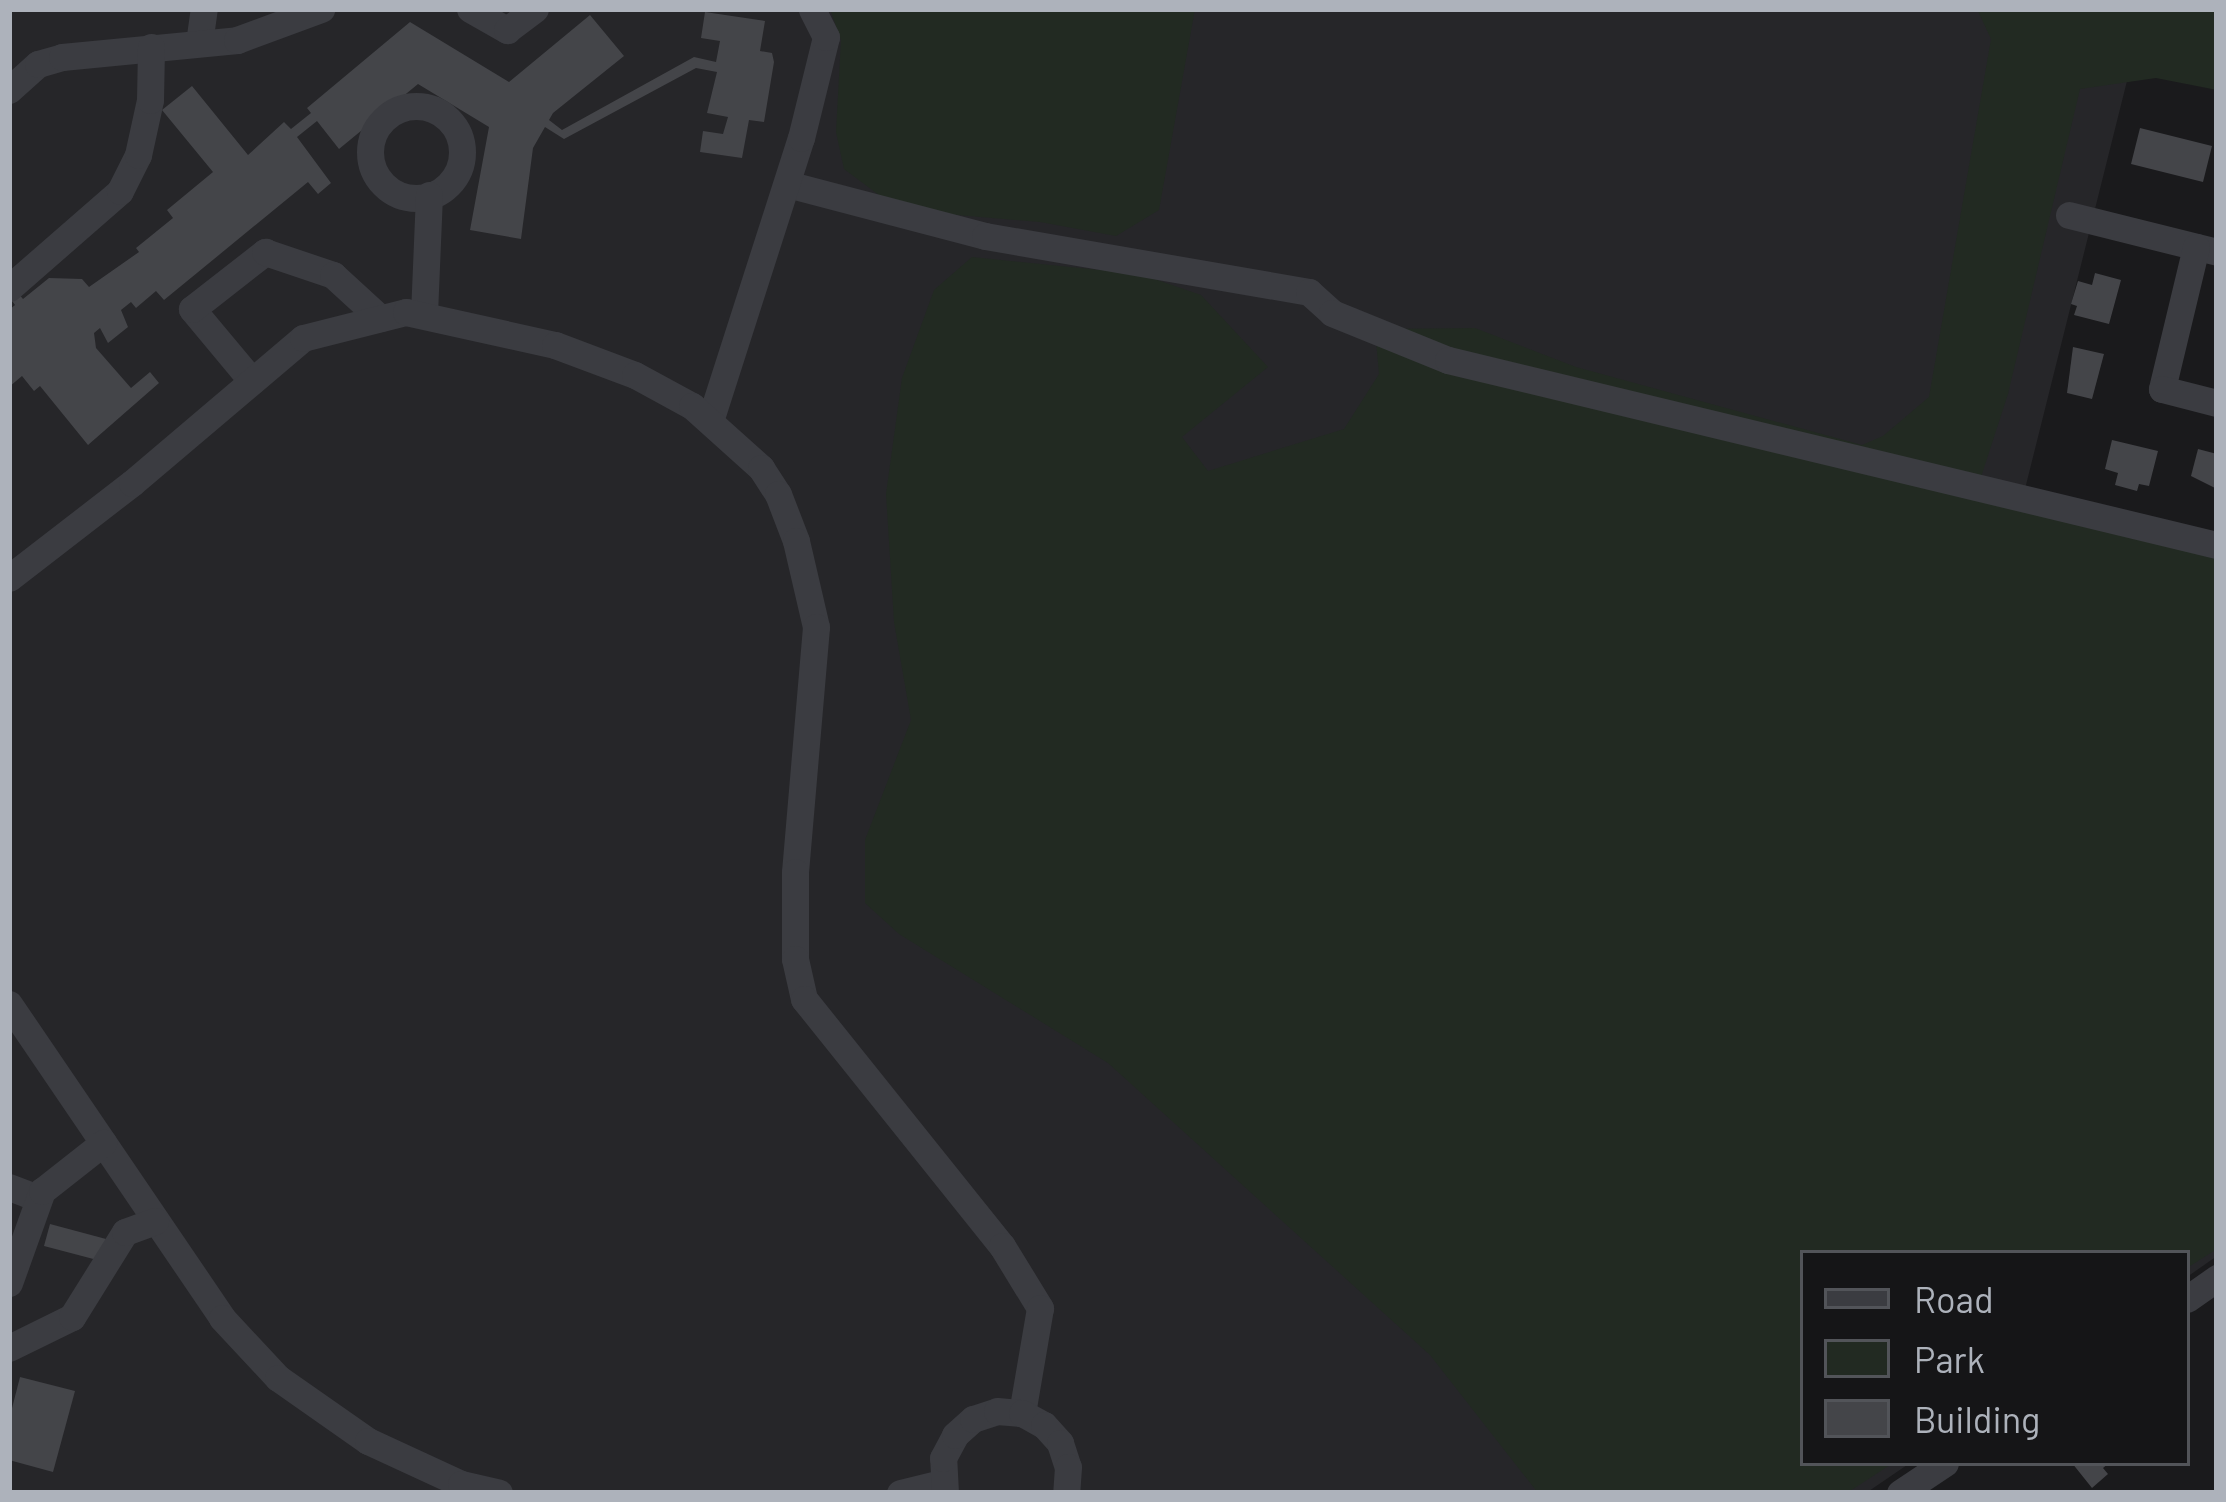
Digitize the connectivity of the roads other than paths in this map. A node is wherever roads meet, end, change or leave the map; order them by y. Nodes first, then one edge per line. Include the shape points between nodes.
1 (204, 9) edge
2 (320, 9) edge
3 (470, 9) edge
4 (535, 9) edge
5 (812, 9) edge
6 (292, 14) edge
7 (199, 43) junction
8 (151, 47) junction
9 (9, 90) edge
10 (787, 184) junction
11 (429, 195) dead end
12 (2069, 215) dead end
13 (2206, 249) edge
14 (9, 287) edge
15 (424, 314) junction
16 (380, 318) junction
17 (252, 381) junction
18 (2217, 403) edge
19 (710, 421) junction
20 (2217, 545) edge
21 (9, 578) edge
22 (9, 1004) edge
23 (104, 1142) junction
24 (9, 1187) edge
25 (38, 1198) junction
26 (155, 1221) junction
27 (2217, 1279) edge
28 (9, 1283) edge
29 (2190, 1297) edge
30 (9, 1348) edge
31 (1022, 1413) junction
32 (1941, 1466) edge
33 (943, 1488) edge
34 (1911, 1490) edge
35 (499, 1493) edge
36 (900, 1493) edge
37 (1066, 1493) edge

1 - 7 street
2 - 6 street
3 - 4 street via 508,30
5 - 10 street via 826,37
6 - 7 street via 237,40
7 - 8 street
8 - 9 street via 38,64
8 - 14 street via 150,100 120,191
10 - 19 street
10 - 20 street via 985,236 1309,292 1332,313 1448,360
11 - 15 street
12 - 13 street
13 - 18 street via 2162,389
15 - 16 street
15 - 19 street via 575,352 635,375
16 - 17 street via 303,338
16 - 17 street via 333,275 265,252 192,309
17 - 21 street
19 - 31 street via 778,494 816,627 795,872 795,958 804,999 1002,1246 1040,1307
22 - 23 street
23 - 25 street
23 - 26 street
24 - 25 street
25 - 28 street
26 - 30 street via 125,1232 72,1317
26 - 35 street via 222,1318 278,1378 368,1441
27 - 29 street
31 - 33 street via 997,1411 964,1427 944,1458
31 - 37 street via 1045,1424 1060,1444
32 - 34 street
33 - 36 street

